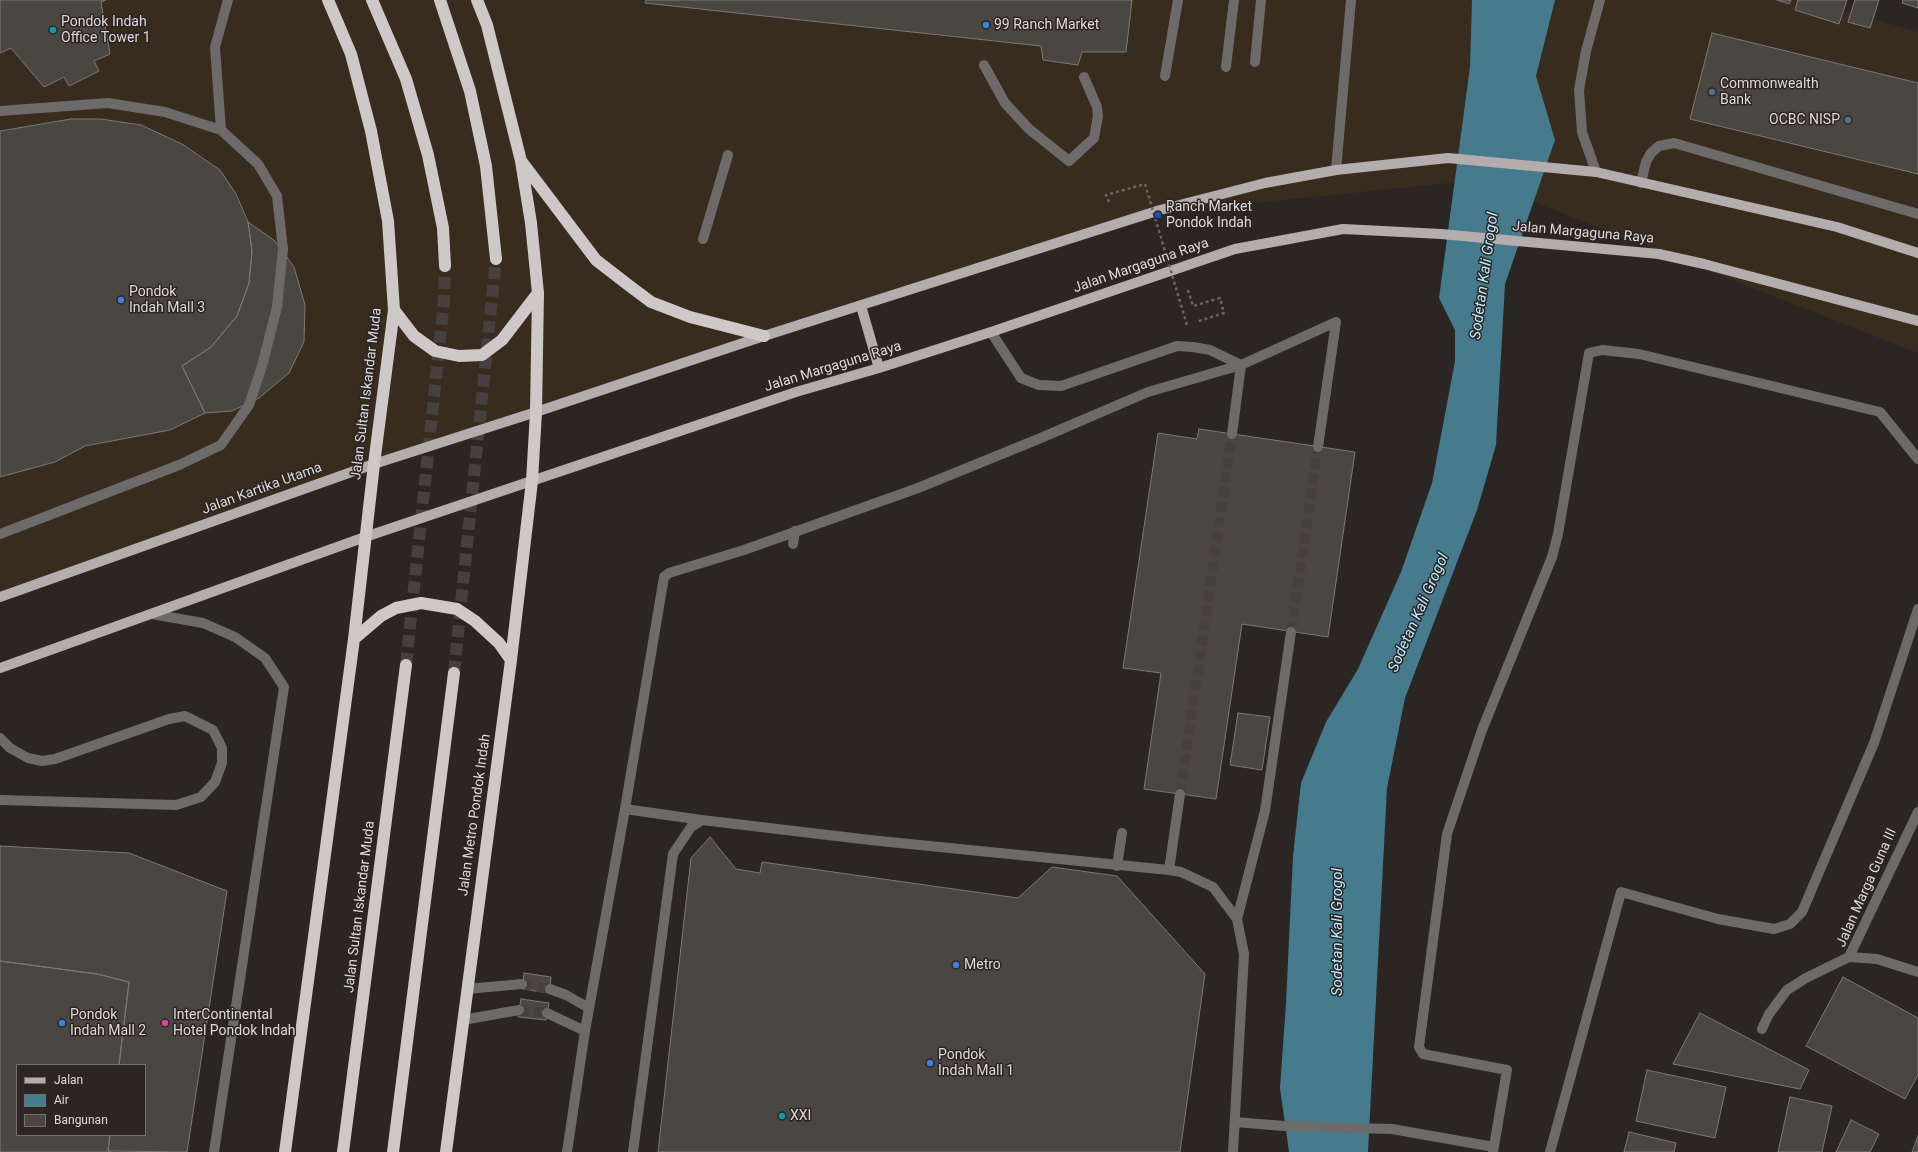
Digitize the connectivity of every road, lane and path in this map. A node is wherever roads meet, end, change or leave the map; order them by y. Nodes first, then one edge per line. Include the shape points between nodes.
1 (228, 0) edge
2 (328, 0) edge
3 (372, 0) edge
4 (440, 0) edge
5 (477, 0) edge
6 (1178, 0) edge
7 (1234, 0) edge
8 (1261, 0) edge
9 (1351, 0) edge
10 (1600, 0) edge
11 (1255, 62) dead end
12 (984, 66) dead end
13 (1226, 67) dead end
14 (1165, 76) dead end
15 (1084, 77) dead end
16 (0, 111) edge
17 (221, 130) junction
18 (728, 155) dead end
19 (521, 161) junction
20 (1336, 170) junction
21 (1596, 172) junction
22 (1641, 182) junction
23 (1145, 184) dead end
24 (1918, 214) edge
25 (703, 239) dead end
26 (1918, 253) edge
27 (496, 259) tunnel mouth
28 (445, 266) tunnel mouth
29 (538, 293) junction
30 (861, 306) junction
31 (1193, 306) dead end
32 (394, 310) junction
33 (1918, 321) edge
34 (991, 332) junction
35 (764, 336) junction
36 (1241, 365) junction
37 (879, 368) junction
38 (536, 412) junction
39 (1232, 434) tunnel mouth
40 (1318, 447) tunnel mouth
41 (1918, 459) edge
42 (374, 464) junction
43 (532, 481) junction
44 (795, 531) junction
45 (0, 534) edge
46 (365, 537) junction
47 (793, 544) dead end
48 (0, 597) edge
49 (1918, 610) edge
50 (152, 614) junction
51 (1291, 632) tunnel mouth
52 (354, 640) junction
53 (511, 660) junction
54 (406, 665) tunnel mouth
55 (0, 668) edge
56 (454, 673) tunnel mouth
57 (0, 738) edge
58 (1180, 794) tunnel mouth
59 (0, 800) edge
60 (625, 809) junction
61 (1918, 812) edge
62 (702, 820) junction
63 (1122, 833) dead end
64 (1117, 866) junction
65 (1169, 870) junction
66 (1237, 919) junction
67 (1849, 957) junction
68 (1918, 972) edge
69 (522, 984) tunnel mouth
70 (467, 989) junction
71 (550, 989) tunnel mouth
72 (589, 1008) junction
73 (520, 1010) tunnel mouth
74 (547, 1013) tunnel mouth
75 (463, 1020) junction
76 (1762, 1029) dead end
77 (585, 1031) junction
78 (1235, 1122) junction
79 (1494, 1149) edge
80 (214, 1152) edge
81 (285, 1152) edge
82 (343, 1152) edge
83 (393, 1152) edge
84 (446, 1152) edge
85 (567, 1152) edge
86 (633, 1152) edge
87 (1233, 1152) edge
88 (1550, 1152) edge

1 - 17 street via 215,47
2 - 32 highway, Jalan Sultan Iskandar Muda via 351,54 371,131 388,221
3 - 28 highway via 406,79 428,155 443,228
4 - 27 highway via 470,91 486,166
5 - 19 highway via 487,25
6 - 14 street
7 - 13 street
8 - 11 street
9 - 20 street
10 - 21 street via 1586,51 1579,90 1582,132
12 - 15 street via 1005,103 1029,129 1069,161 1094,138 1098,116 1098,107
16 - 17 street via 108,103 165,112
17 - 45 street via 258,164 277,196 283,249 277,307 249,405 221,445 179,465
18 - 25 street
19 - 29 highway
19 - 35 highway via 596,260 651,302 690,317
20 - 21 main road via 1448,158
20 - 30 main road via 1265,182 1160,210
21 - 22 main road
22 - 24 street via 1651,153 1659,146 1674,143
22 - 26 main road via 1837,227
23 - 31 path, bridge via 1187,325 1224,313 1220,298
29 - 32 highway via 502,340 482,355 459,356 435,351 414,336
29 - 38 highway
30 - 35 main road
30 - 37 main road
32 - 42 highway, Jalan Sultan Iskandar Muda
33 - 34 main road, Jalan Margaguna Raya via 1659,254 1441,234 1343,229 1235,249
34 - 36 street via 1021,378 1039,385 1061,386 1177,346 1210,350
34 - 37 main road, Jalan Margaguna Raya
35 - 38 main road
36 - 39 street
36 - 40 street via 1336,322
36 - 44 street via 1148,392 918,488
37 - 43 main road, Jalan Margaguna Raya via 796,392
38 - 42 main road, Jalan Kartika Utama
38 - 43 highway
41 - 79 street via 1880,412 1639,354 1602,350 1589,353 1552,557 1482,730 1447,834 1419,1047 1422,1054 1507,1070
42 - 46 highway, Jalan Sultan Iskandar Muda
42 - 48 main road, Jalan Kartika Utama
43 - 46 main road
43 - 53 highway, Jalan Metro Pondok Indah
44 - 47 street
44 - 60 street via 669,573 664,577
46 - 50 main road
46 - 52 highway
49 - 88 street via 1874,743 1802,912 1790,924 1774,929 1718,919 1621,892
50 - 55 main road
50 - 80 street via 203,623 234,637 265,658 284,687
51 - 66 street via 1265,811
52 - 53 highway via 381,616 396,608 421,603 457,609 499,643
52 - 81 highway
53 - 70 highway, Jalan Metro Pondok Indah
54 - 82 highway, Jalan Sultan Iskandar Muda
56 - 83 highway
57 - 59 street via 10,748 28,758 42,761 55,759 169,718 185,716 213,730 222,748 222,762 214,782 201,797 176,805
58 - 65 street
60 - 62 street
60 - 72 street
61 - 67 street, Jalan Marga Guna III
62 - 64 street
62 - 86 street via 691,827 673,854
63 - 64 street
64 - 65 street
65 - 66 street via 1181,872 1213,887
66 - 78 street via 1244,954
67 - 68 street, Jalan Marga Guna III via 1877,959
67 - 76 street via 1787,990 1769,1014
69 - 70 street
70 - 75 highway, Jalan Metro Pondok Indah
71 - 72 street
72 - 77 street
73 - 75 street
74 - 77 street
75 - 84 highway, Jalan Metro Pondok Indah
77 - 85 street
78 - 79 street via 1392,1129
78 - 87 street

